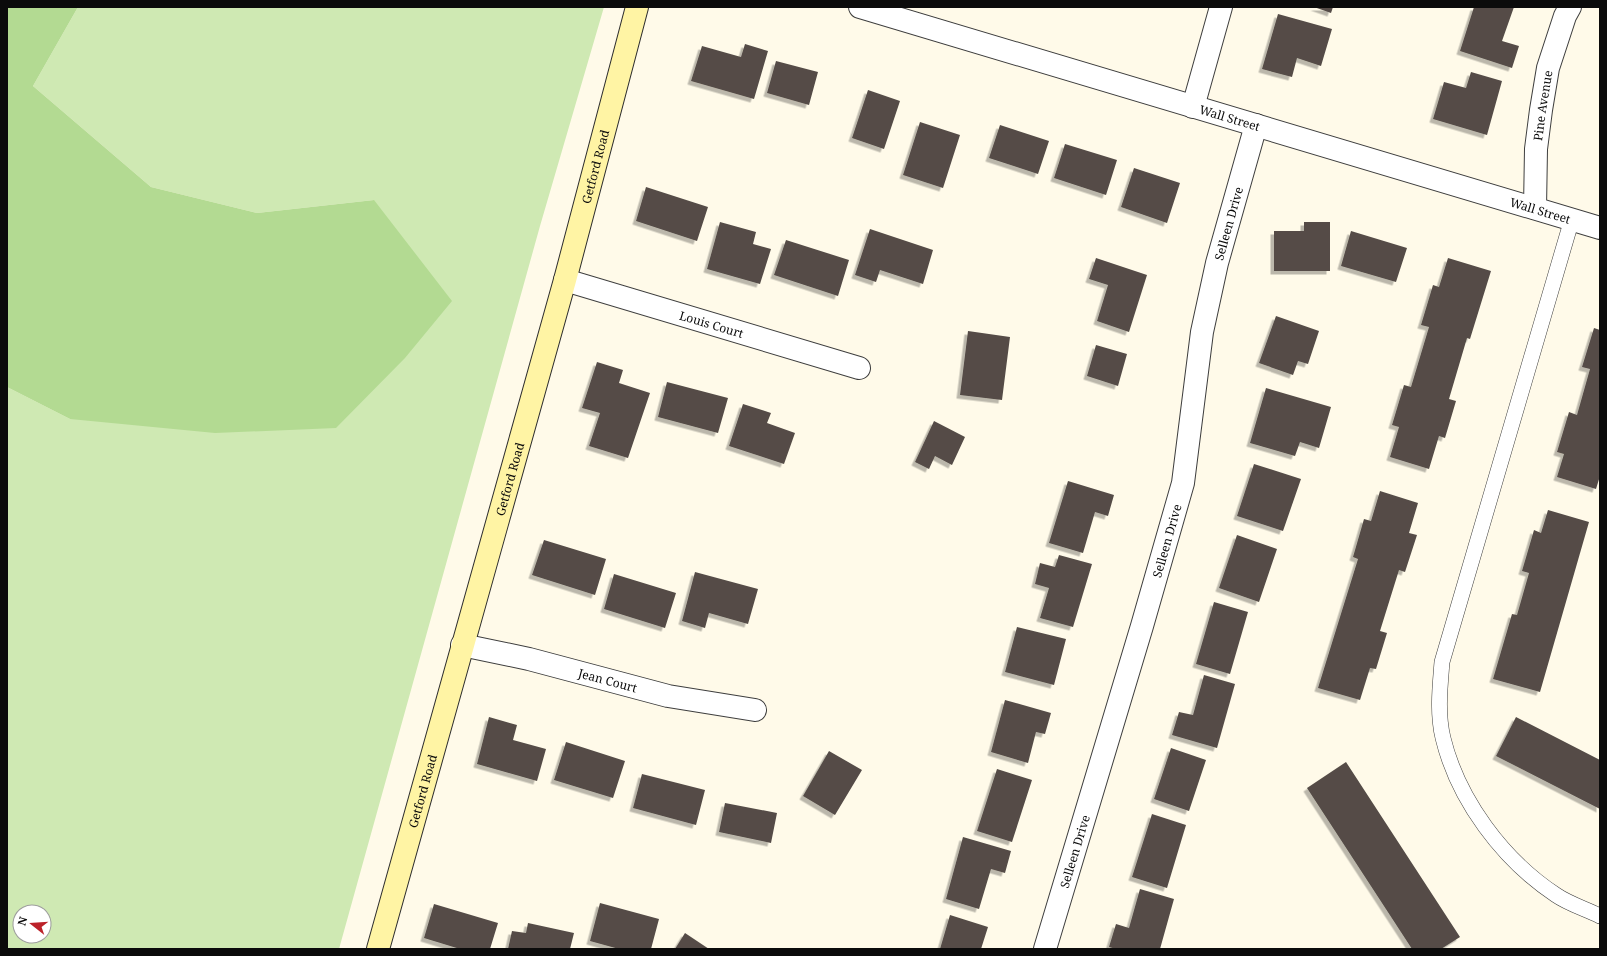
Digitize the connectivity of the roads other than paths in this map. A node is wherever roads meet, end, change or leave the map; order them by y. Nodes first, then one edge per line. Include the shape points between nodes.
1 (636, 7) edge
2 (860, 7) edge
3 (1221, 7) edge
4 (1570, 7) edge
5 (1193, 107) junction
6 (1256, 124) junction
7 (1535, 208) junction
8 (1572, 219) junction
9 (1600, 228) edge
10 (565, 280) junction
11 (859, 368) dead end
12 (462, 645) junction
13 (754, 710) dead end
14 (1600, 916) edge
15 (378, 949) edge
16 (1045, 949) edge

1 - 10 street, Getford Road
2 - 5 street, Wall Street
3 - 5 street
4 - 7 street, Pine Avenue via 1564,16 1548,68 1536,149
5 - 6 street, Wall Street
6 - 7 street, Wall Street
6 - 16 street, Selleen Drive via 1217,263 1202,332 1183,483
7 - 8 street, Wall Street
8 - 9 street, Wall Street
8 - 14 lane via 1442,662 1439,703 1443,737 1455,777 1471,807 1500,845 1532,878 1558,896
10 - 11 street, Louis Court
10 - 12 street, Getford Road
12 - 13 street, Jean Court via 529,659 668,696
12 - 15 street, Getford Road

